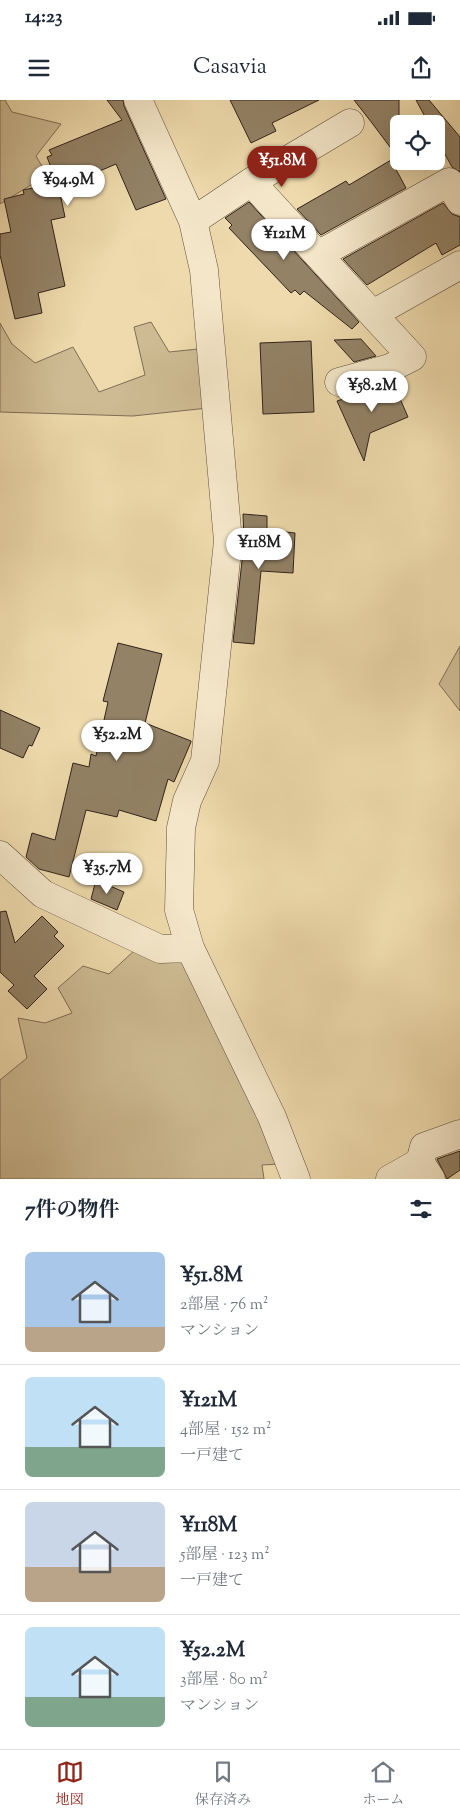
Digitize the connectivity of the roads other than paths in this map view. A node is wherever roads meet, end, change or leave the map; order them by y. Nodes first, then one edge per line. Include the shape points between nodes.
1 (138, 100) edge
2 (350, 123) dead end
3 (251, 182) junction
4 (460, 201) edge
5 (193, 221) junction
6 (318, 255) junction
7 (460, 265) edge
8 (373, 314) junction
9 (339, 382) dead end
10 (0, 855) edge
11 (190, 948) junction
12 (460, 1134) edge
13 (426, 1171) edge
14 (296, 1179) edge
15 (390, 1179) edge

1 - 5 street
2 - 3 street
3 - 5 street
3 - 6 street
4 - 6 street via 449,182
5 - 11 street via 204,270 228,541 205,761 187,801 181,828 179,910
6 - 8 street
7 - 8 street
8 - 9 street via 412,358 390,368
10 - 11 street via 43,894 160,948
11 - 14 street via 272,1116
12 - 13 street via 424,1147
13 - 15 street

